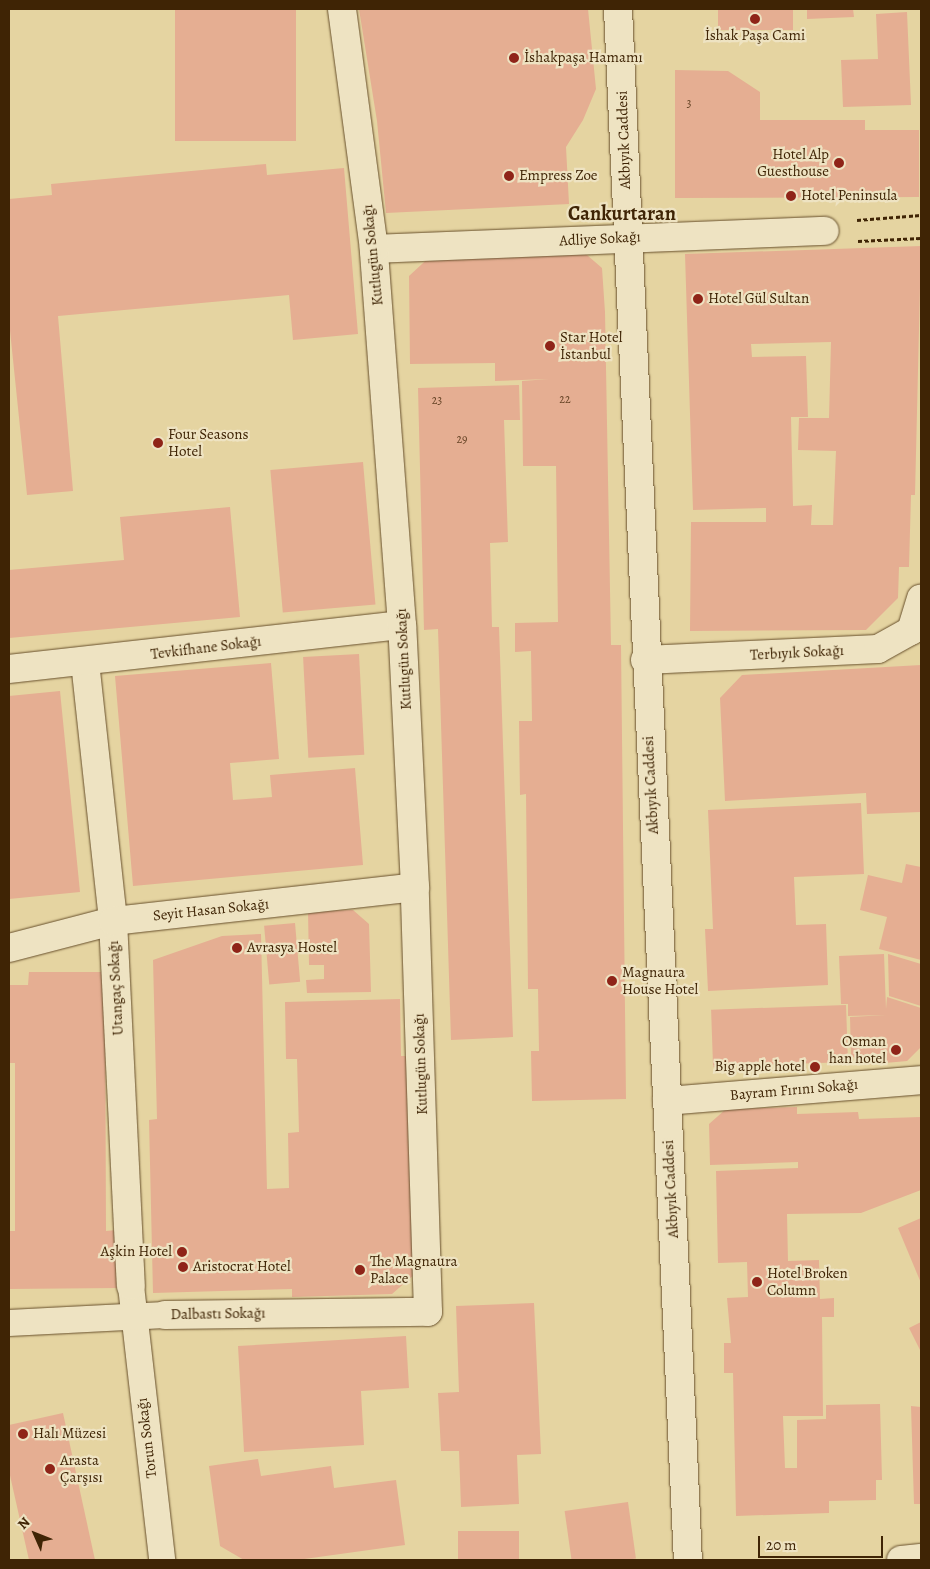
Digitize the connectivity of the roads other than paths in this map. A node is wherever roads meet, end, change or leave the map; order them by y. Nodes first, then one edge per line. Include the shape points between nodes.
1 (342, 9) edge
2 (618, 9) edge
3 (825, 230) road end
4 (628, 237) junction
5 (374, 249) junction
6 (921, 599) edge
7 (402, 625) junction
8 (645, 660) junction
9 (85, 662) junction
10 (9, 669) edge
11 (416, 887) junction
12 (113, 921) junction
13 (9, 948) edge
14 (921, 1080) edge
15 (667, 1101) junction
16 (131, 1286) joint
17 (428, 1312) joint
18 (132, 1315) junction
19 (165, 1315) joint
20 (9, 1324) edge
21 (921, 1558) edge
22 (162, 1560) edge
23 (688, 1560) edge
24 (901, 1560) edge

1 - 5 street, Kutlugün Sokağı
2 - 4 street, Akbıyık Caddesi
3 - 4 street, Adliye Sokağı
4 - 5 street, Adliye Sokağı
4 - 8 street, Akbıyık Caddesi
5 - 7 street, Kutlugün Sokağı
6 - 8 street, Terbıyık Sokağı via 910,632 878,648
7 - 9 street, Tevkifhane Sokağı
7 - 11 street, Kutlugün Sokağı
8 - 15 street, Akbıyık Caddesi
9 - 10 street, Tevkifhane Sokağı
9 - 12 street, Utangaç Sokağı
11 - 12 street, Seyit Hasan Sokağı
11 - 17 street, Kutlugün Sokağı
12 - 13 street, Seyit Hasan Sokağı
12 - 16 street, Utangaç Sokağı
14 - 15 street, Bayram Fırını Sokağı
15 - 23 street, Akbıyık Caddesi
16 - 18 street, Utangaç Sokağı
17 - 19 street, Dalbastı Sokağı
18 - 19 street, Dalbastı Sokağı
18 - 20 street, Dalbastı Sokağı
18 - 22 street, Torun Sokağı
21 - 24 street

